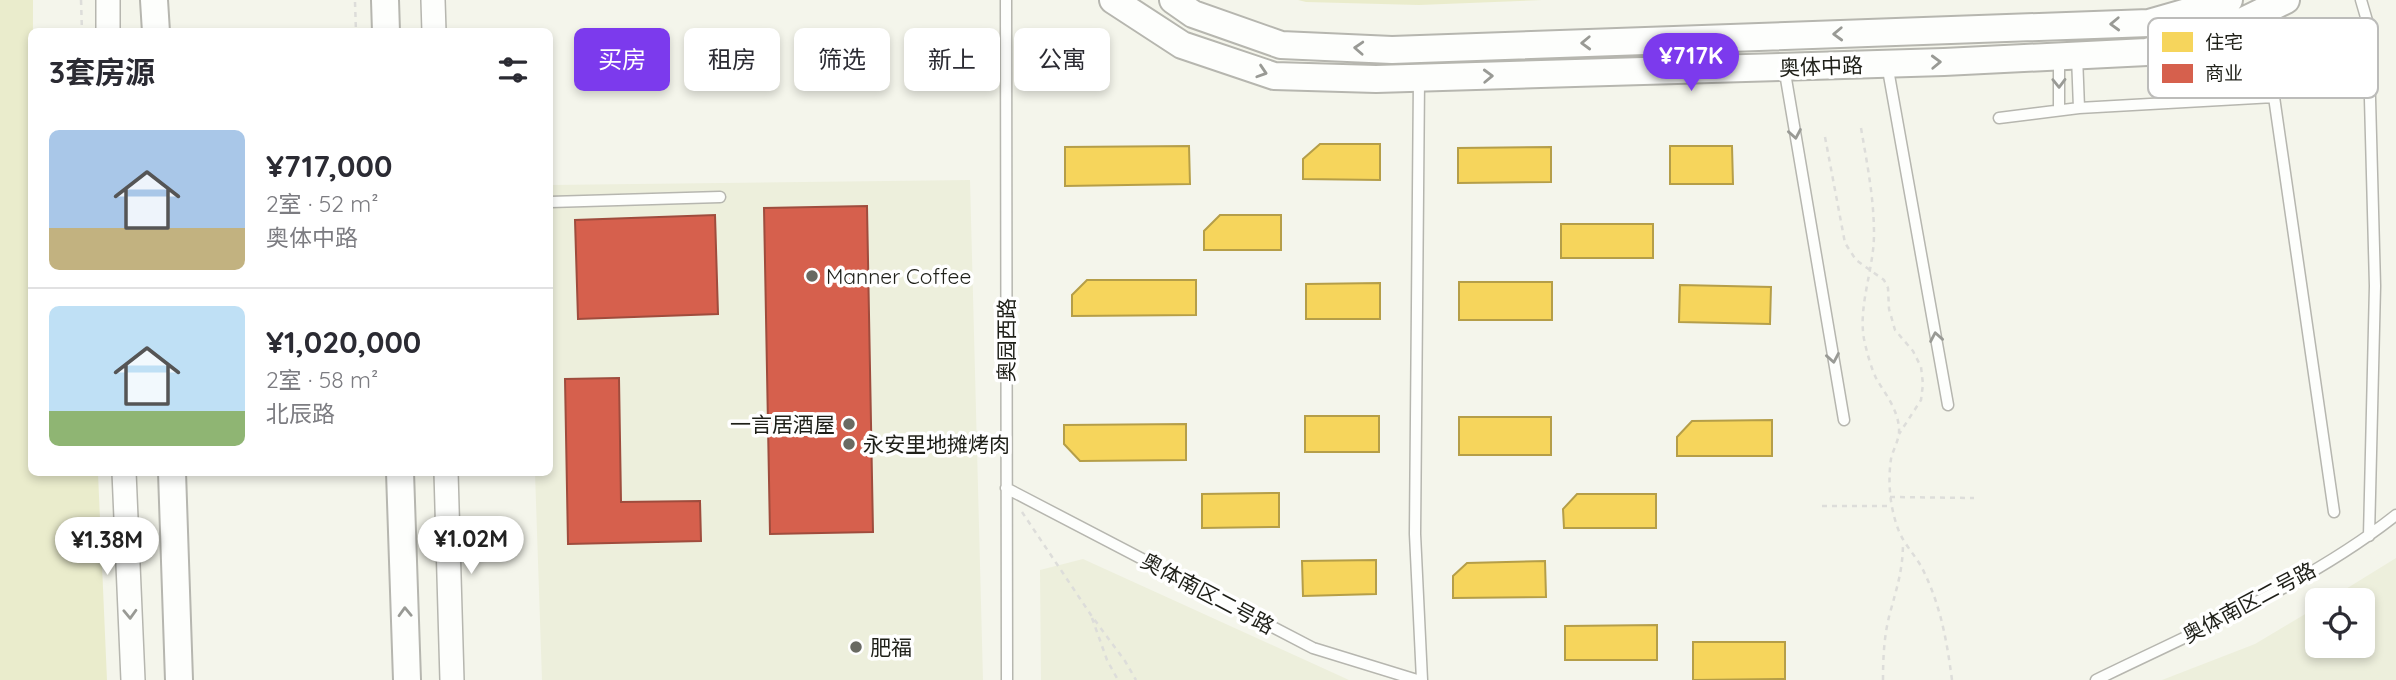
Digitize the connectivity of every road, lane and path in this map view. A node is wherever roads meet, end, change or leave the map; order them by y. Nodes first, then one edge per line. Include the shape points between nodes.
1 (81, 0) edge
2 (108, 0) edge
3 (155, 0) edge
4 (385, 0) edge
5 (433, 0) edge
6 (1006, 0) edge
7 (1114, 0) edge
8 (1173, 0) edge
9 (2229, 0) edge
10 (2286, 0) edge
11 (2361, 0) edge
12 (355, 2) edge
13 (2166, 18) edge
14 (2249, 18) edge
15 (2366, 18) edge
16 (2148, 23) edge
17 (82, 28) edge
18 (108, 28) edge
19 (156, 28) edge
20 (356, 28) edge
21 (386, 28) edge
22 (434, 28) edge
23 (2148, 52) edge
24 (2068, 56) junction
25 (1887, 63) junction
26 (1784, 67) junction
27 (1419, 78) junction
28 (2256, 98) edge
29 (2274, 98) edge
30 (2370, 98) edge
31 (2079, 108) junction
32 (2059, 110) junction
33 (1999, 118) dead end
34 (1861, 128) dead end
35 (1825, 137) dead end
36 (719, 197) dead end
37 (553, 202) edge
38 (1948, 405) dead end
39 (1844, 419) dead end
40 (1899, 434) junction
41 (124, 476) edge
42 (172, 476) edge
43 (400, 476) edge
44 (446, 476) edge
45 (1006, 488) junction
46 (1891, 497) junction
47 (1974, 498) dead end
48 (1822, 506) dead end
49 (1892, 506) junction
50 (2334, 512) dead end
51 (2396, 515) edge
52 (2369, 536) junction
53 (1903, 540) junction
54 (1091, 615) junction
55 (133, 680) edge
56 (179, 680) edge
57 (407, 680) edge
58 (452, 680) edge
59 (1007, 680) edge
60 (1118, 680) edge
61 (1136, 680) edge
62 (1419, 680) edge
63 (1883, 680) edge
64 (1952, 680) edge
65 (2096, 680) edge

1 - 17 path
2 - 18 street
3 - 19 main road
4 - 21 main road
5 - 22 street
6 - 45 lane, 奥园西路
7 -> 27 main road, 奥体中路 via 1182,45 1274,76
16 -> 8 main road, 奥体中路 via 1392,50 1281,44 1193,14
9 -> 13 main road, 奥体中路
10 - 14 main road, 奥体中路
11 - 15 lane
12 - 20 path
23 - 24 main road, 奥体中路
25 -> 24 main road, 奥体中路
24 - 31 lane
24 -> 32 lane
25 - 26 main road, 奥体中路
38 -> 25 lane
27 -> 26 main road, 奥体中路
26 -> 39 lane
27 - 62 lane
28 - 31 lane
29 - 50 lane
30 - 52 lane via 2375,286
31 - 32 lane
32 - 33 lane
34 - 40 path via 1874,234 1864,337 1877,379 1889,395
35 - 40 path via 1845,243 1856,260 1884,280 1895,330 1921,367 1921,400
36 - 37 lane
40 - 46 path via 1889,478
41 -> 55 street
42 - 56 main road
57 -> 43 main road
44 - 58 street
45 - 54 path
45 - 59 lane, 奥园西路
45 - 62 lane, 奥体南区二号路 via 1313,648
46 - 47 path
46 - 49 path
48 - 49 path
49 - 53 path
51 - 52 lane, 奥体南区二号路
52 - 65 lane, 奥体南区二号路 via 2266,596
53 - 63 path via 1900,585 1884,645
53 - 64 path via 1936,599
54 - 60 path
54 - 61 path

